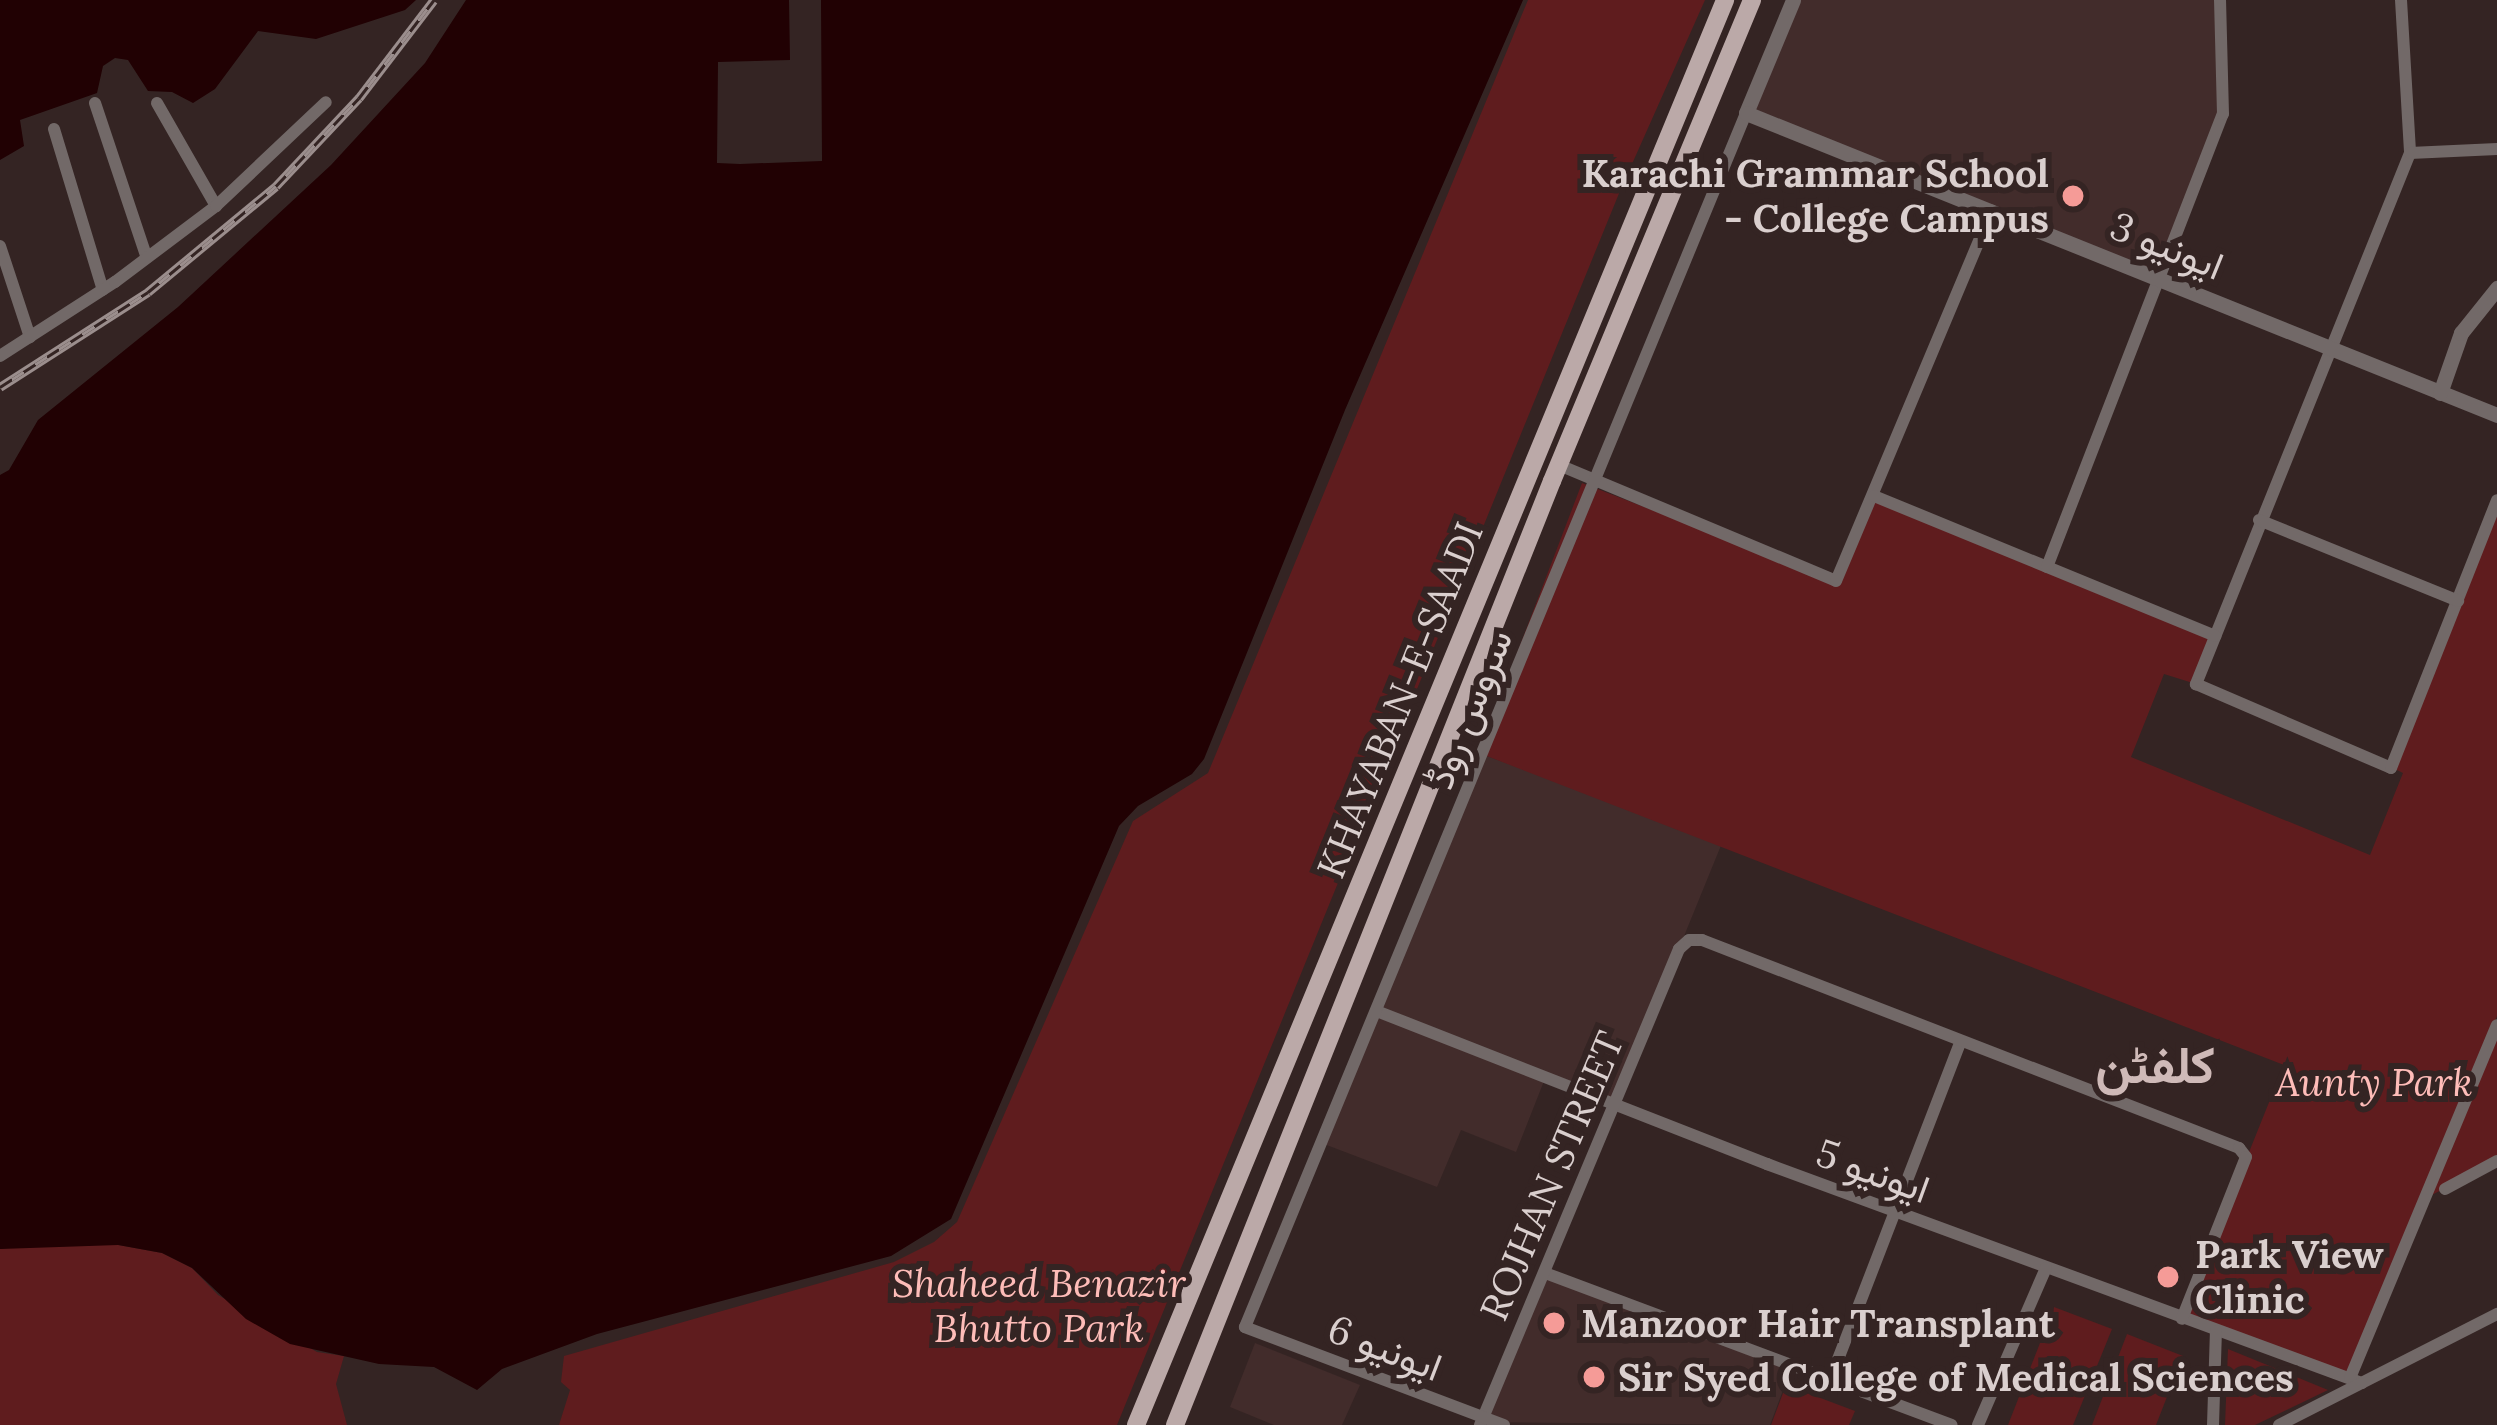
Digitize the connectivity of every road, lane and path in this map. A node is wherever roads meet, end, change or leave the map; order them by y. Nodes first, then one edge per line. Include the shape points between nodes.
1 (1725, 0) edge
2 (1752, 0) edge
3 (1793, 0) edge
4 (2220, 0) edge
5 (2401, 0) edge
6 (326, 102) dead end
7 (95, 103) dead end
8 (157, 103) dead end
9 (1746, 113) junction
10 (54, 129) dead end
11 (2497, 149) edge
12 (2410, 153) junction
13 (216, 206) junction
14 (1992, 210) junction
15 (0, 245) edge
16 (147, 258) junction
17 (2160, 279) junction
18 (2497, 288) edge
19 (103, 290) junction
20 (30, 337) junction
21 (2329, 347) junction
22 (0, 356) edge
23 (2440, 393) junction
24 (2497, 415) edge
25 (1559, 465) junction
26 (1594, 480) junction
27 (1874, 496) junction
28 (2497, 500) edge
29 (2259, 520) junction
30 (2047, 567) junction
31 (2458, 601) junction
32 (2215, 635) junction
33 (1379, 1012) junction
34 (2497, 1025) edge
35 (1960, 1042) junction
36 (1616, 1103) junction
37 (2497, 1161) edge
38 (2445, 1189) dead end
39 (1894, 1210) junction
40 (2046, 1268) junction
41 (1545, 1274) junction
42 (2497, 1314) edge
43 (2182, 1319) junction
44 (1245, 1328) joint
45 (2216, 1331) junction
46 (1829, 1380) junction
47 (2356, 1380) junction
48 (1481, 1421) edge
49 (1944, 1424) edge
50 (1136, 1425) edge
51 (1175, 1425) edge
52 (1504, 1425) edge
53 (1978, 1425) edge
54 (2212, 1425) edge
55 (2279, 1425) edge

1 - 50 main road, KHAYABAN-E-SAADI
2 - 25 main road, KHAYABAN-E-SAADI
3 - 9 street
4 - 17 street via 2223,114
5 - 12 street
6 - 13 street
7 - 16 street
8 - 13 street
9 - 14 street, ایونیو 3
9 - 26 street, سروس روڈ
10 - 19 street
11 - 12 street
12 - 21 street
13 - 16 street
14 - 17 street, ایونیو 3
14 - 27 street
15 - 20 street
16 - 19 street
17 - 21 street, ایونیو 3
17 - 30 street
18 - 23 street via 2461,333
19 - 20 street
20 - 22 street
21 - 23 street, ایونیو 3
21 - 29 street
23 - 24 street, ایونیو 3
25 - 26 street
25 - 51 main road, KHAYABAN-E-SAADI
26 - 27 street via 1836,581
26 - 33 street, سروس روڈ
27 - 30 street
28 - 31 street
29 - 31 street
29 - 32 street
30 - 32 street
31 - 32 street via 2391,767 2196,684
33 - 36 street, ایونیو 5
33 - 44 street, سروس روڈ
34 - 47 street
35 - 36 street, ROJHAN STREET via 1689,940
35 - 39 street
35 - 43 street via 2243,1152
36 - 39 street, ایونیو 5
36 - 41 street, ROJHAN STREET
37 - 38 street
39 - 40 street, ایونیو 5
39 - 46 street
40 - 43 street, ایونیو 5
40 - 53 street
41 - 46 street
41 - 48 street, ROJHAN STREET
42 - 47 street
43 - 45 street, ایونیو 5
44 - 48 street, ایونیو 6
45 - 47 street, ایونیو 5
45 - 54 street
46 - 49 street
47 - 55 street
48 - 52 street, ایونیو 6

